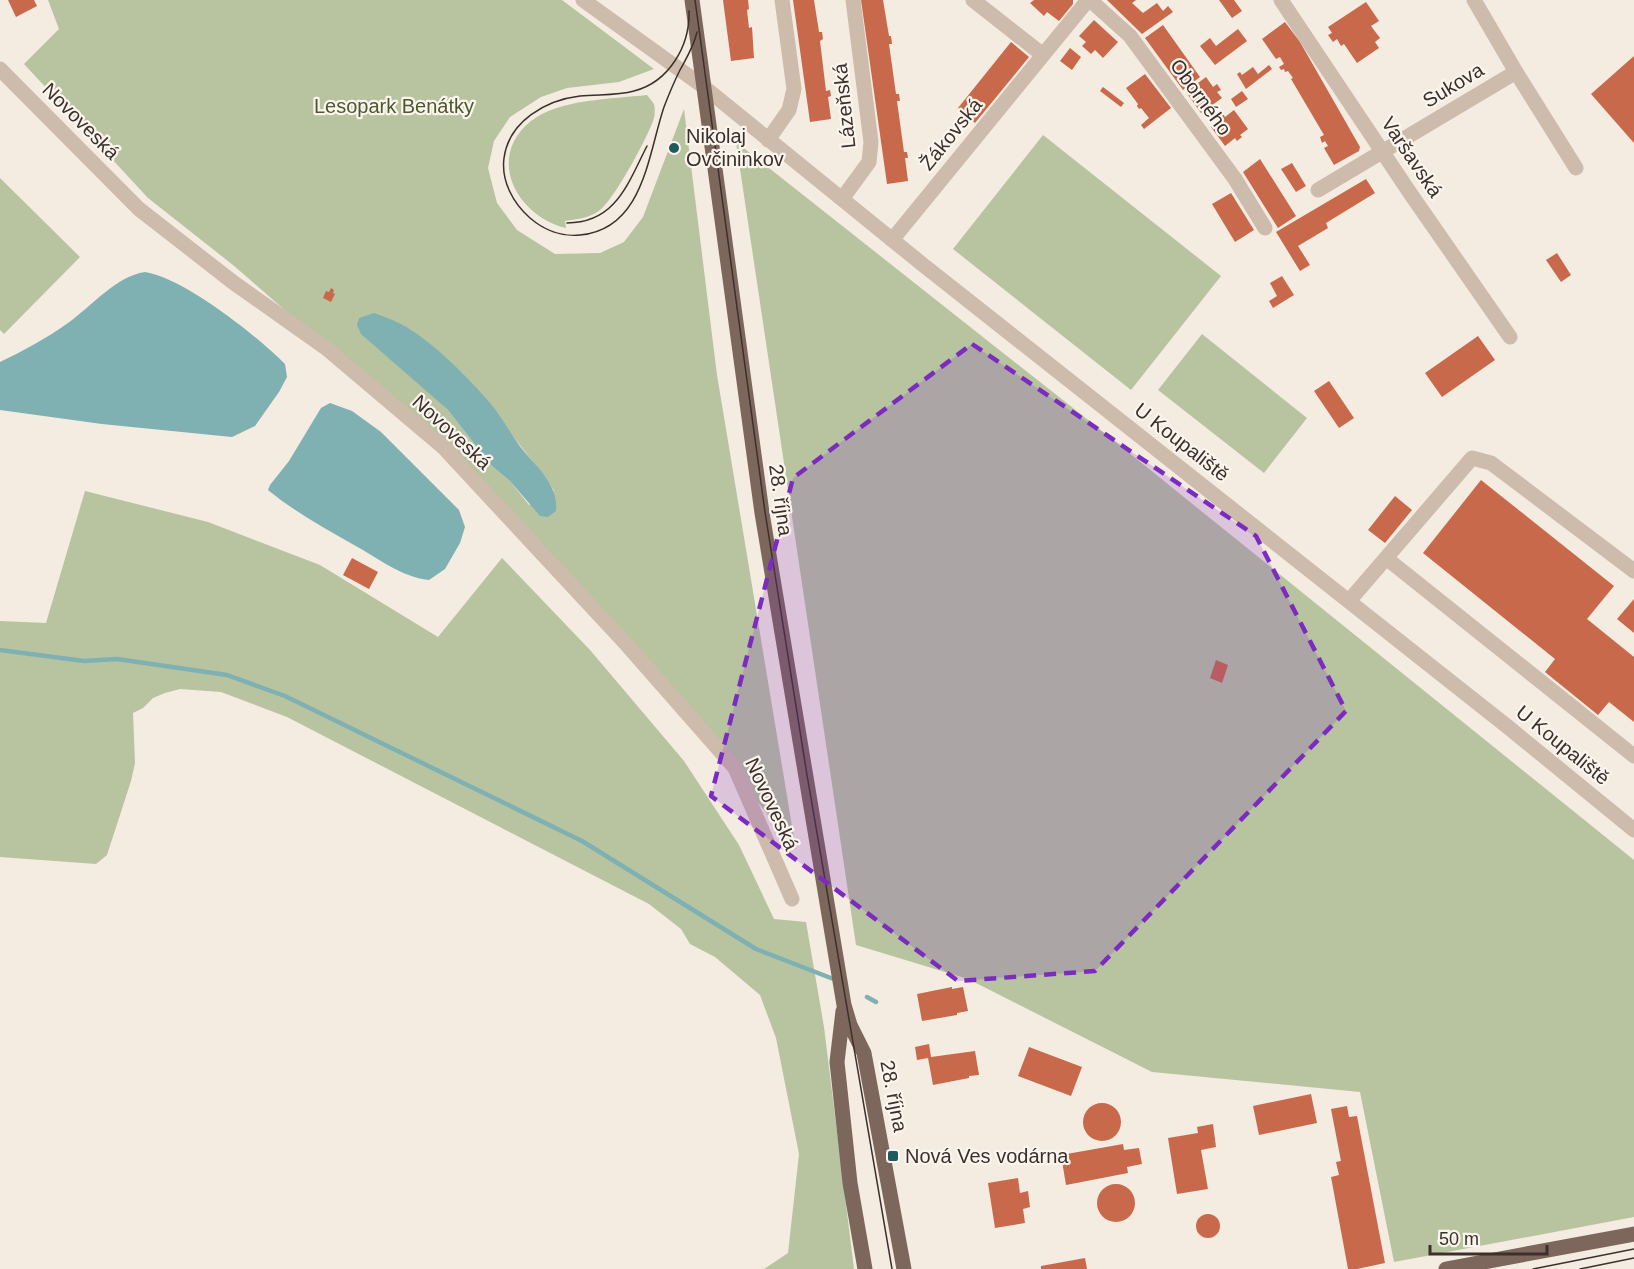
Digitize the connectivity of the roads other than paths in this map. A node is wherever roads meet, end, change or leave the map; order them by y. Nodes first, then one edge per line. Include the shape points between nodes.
1 (583, 0) edge
2 (692, 0) edge
3 (782, 0) edge
4 (852, 0) edge
5 (973, 0) edge
6 (1089, 0) edge
7 (1281, 0) edge
8 (1474, 0) edge
9 (1043, 55) junction
10 (0, 69) edge
11 (1516, 72) junction
12 (704, 87) junction
13 (768, 140) junction
14 (1382, 151) junction
15 (1576, 168) dead end
16 (1318, 190) dead end
17 (842, 199) junction
18 (1264, 228) dead end
19 (892, 240) junction
20 (1510, 337) dead end
21 (1386, 558) junction
22 (1634, 571) edge
23 (1349, 601) junction
24 (1634, 756) edge
25 (1634, 830) edge
26 (792, 899) dead end
27 (843, 1005) junction
28 (1634, 1234) edge
29 (865, 1269) edge
30 (904, 1269) edge
31 (1446, 1269) edge

1 - 12 street, U Koupaliště
2 - 12 main road, 28. října
3 - 13 street via 794,89 789,110
4 - 17 street, Lázeňská via 871,142 869,162
5 - 9 street
6 - 9 street, Žákovská
6 - 18 street, Oborného via 1130,36 1235,179
7 - 14 street, Varšavská
8 - 11 street
9 - 19 street, Žákovská
10 - 26 street, Novoveská via 139,209 234,284 326,348 443,447 735,768
11 - 14 street, Sukova
11 - 15 street
12 - 13 street, U Koupaliště
12 - 27 main road, 28. října via 762,513
13 - 17 street, U Koupaliště
14 - 16 street, Sukova
14 - 20 street, Varšavská
17 - 19 street, U Koupaliště
19 - 23 street, U Koupaliště
21 - 22 street via 1472,459 1491,463
21 - 23 street
21 - 24 street
23 - 25 street, U Koupaliště
27 - 29 main road, 28. října via 837,1062 850,1183
27 - 30 main road, 28. října via 864,1053
28 - 31 main road

